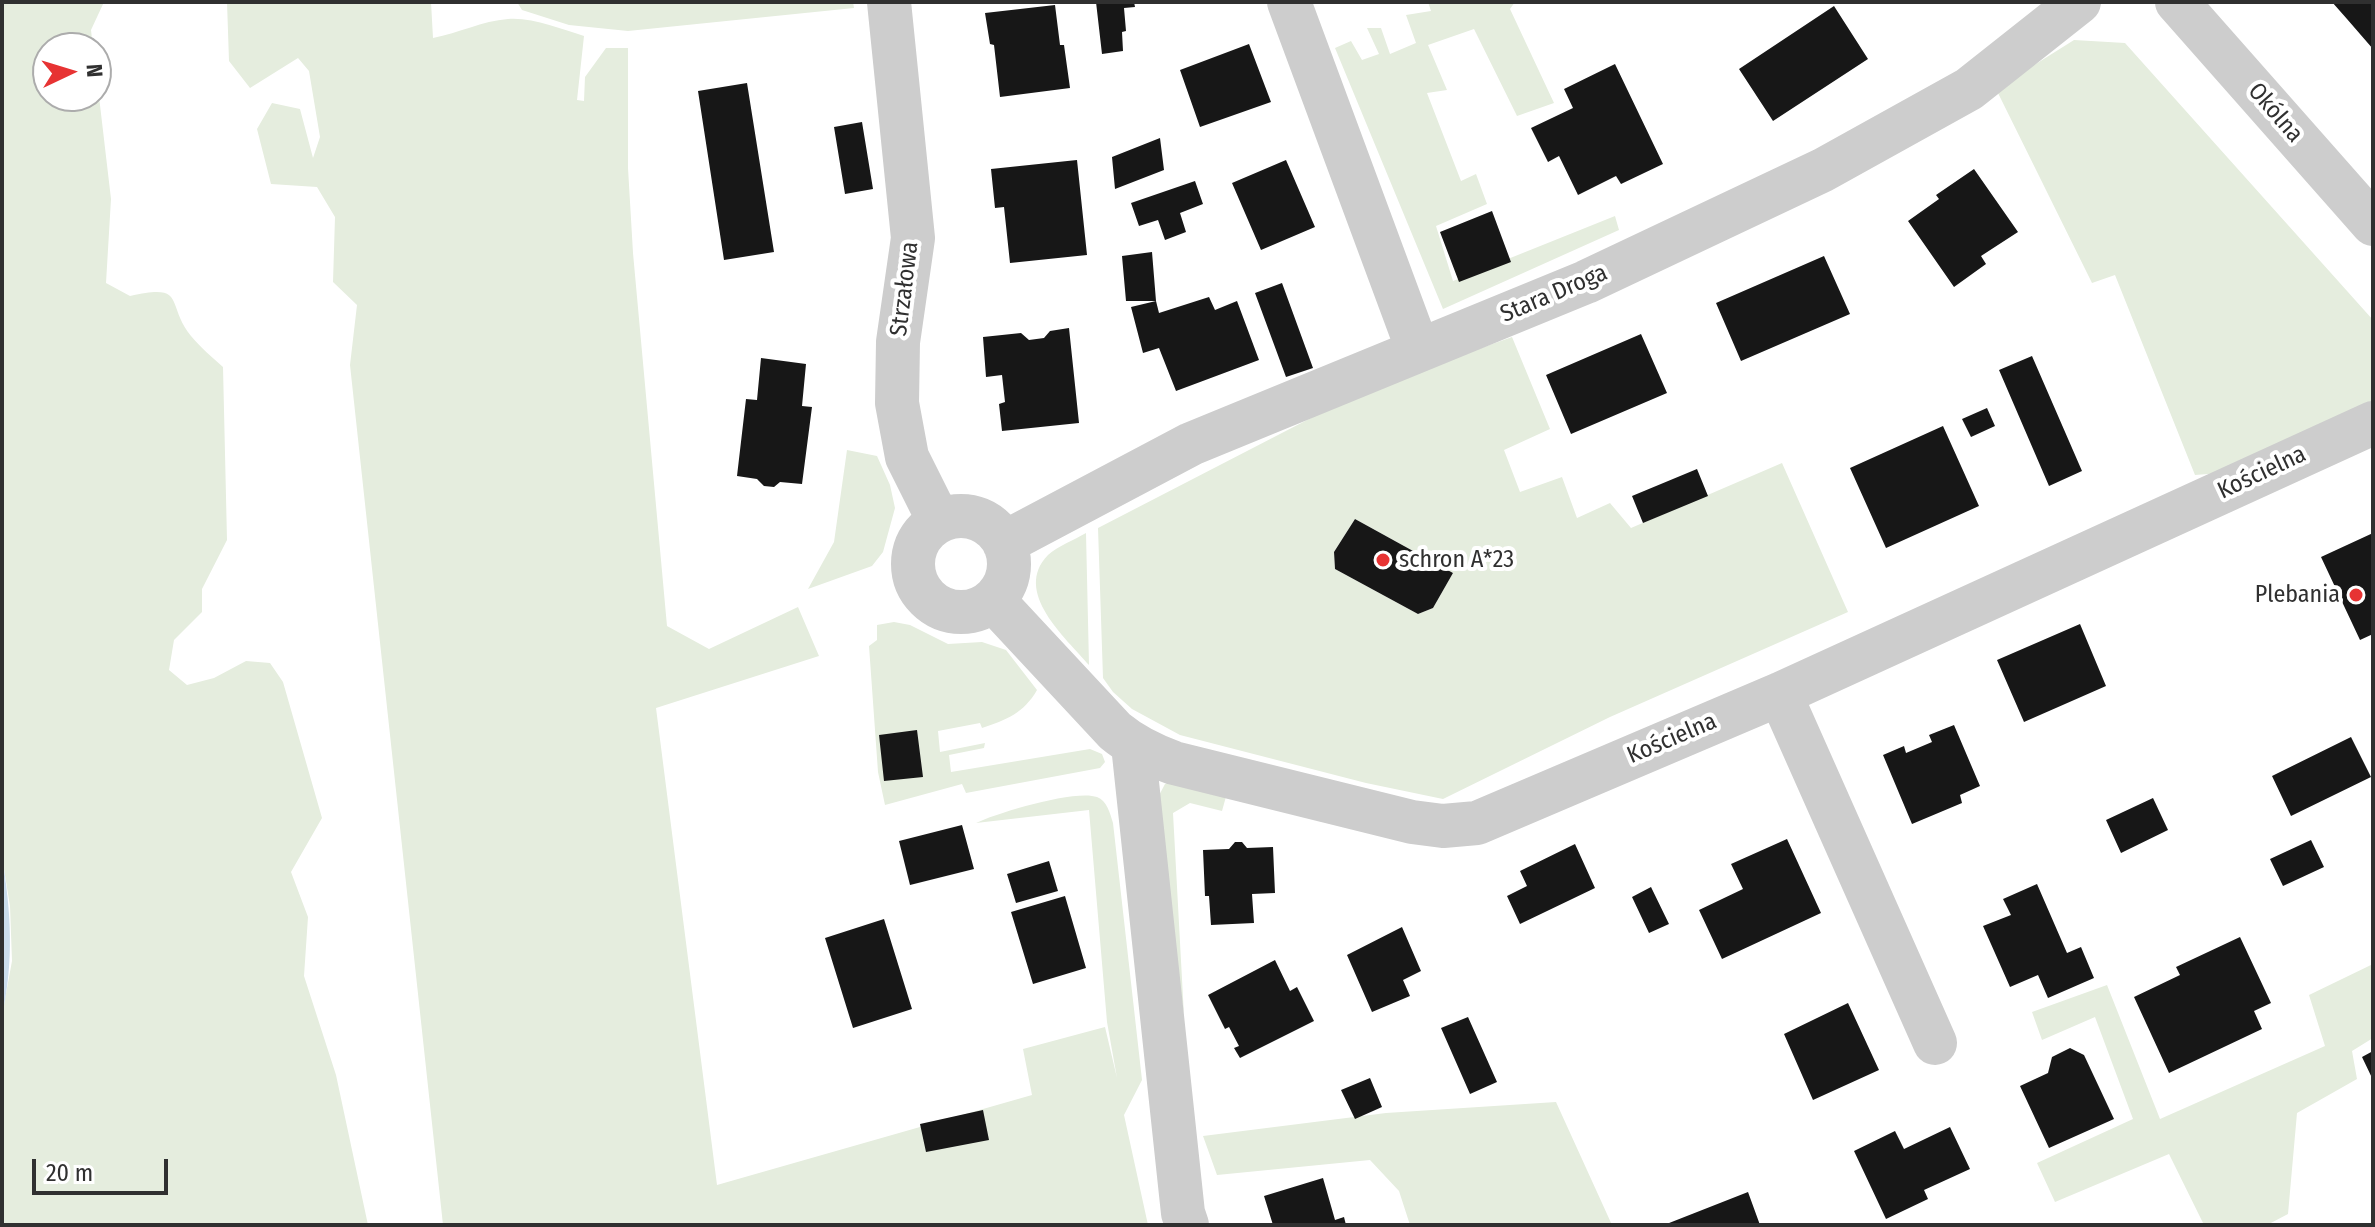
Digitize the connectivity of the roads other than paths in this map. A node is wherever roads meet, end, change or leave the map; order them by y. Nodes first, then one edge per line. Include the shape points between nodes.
1 (889, 2) edge
2 (1289, 2) edge
3 (2079, 2) edge
4 (2177, 2) edge
5 (2373, 224) edge
6 (1418, 350) junction
7 (2373, 423) edge
8 (939, 521) junction
9 (1004, 543) junction
10 (993, 600) junction
11 (1780, 694) junction
12 (1133, 745) junction
13 (1935, 1043) dead end
14 (1187, 1225) edge

1 - 8 street, Strzałowa via 913,238 898,342 897,403 907,457
2 - 6 street
3 - 6 street, Stara Droga via 1969,89 1823,170 1586,282
4 - 5 street, Okólna
6 - 9 street, Stara Droga via 1191,444
7 - 11 street, Kościelna
8 - 9 street via 969,517 996,530
8 - 10 street via 914,554 916,581 924,595 949,611 980,609
9 - 10 street via 1008,573
10 - 12 street, Kościelna via 1097,714
11 - 12 street, Kościelna via 1477,823 1459,826 1428,825 1174,763
11 - 13 street
12 - 14 street

